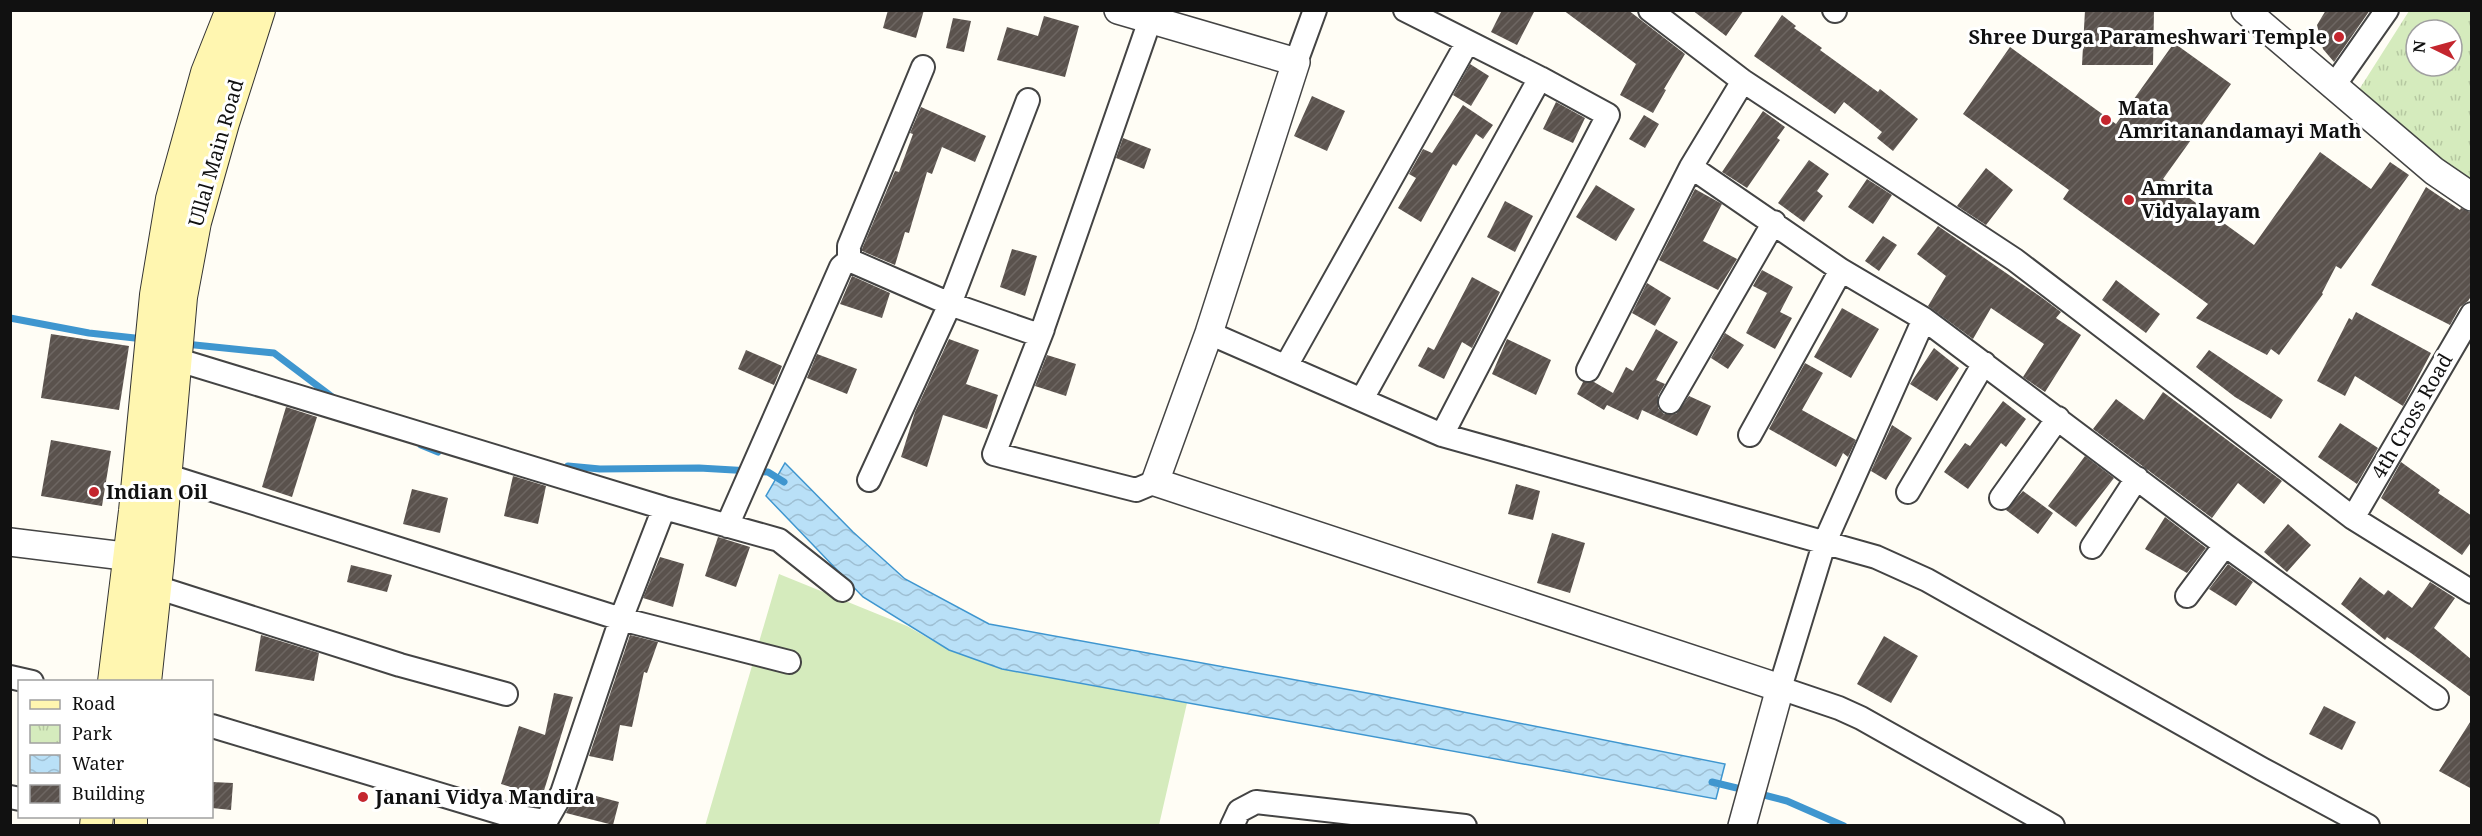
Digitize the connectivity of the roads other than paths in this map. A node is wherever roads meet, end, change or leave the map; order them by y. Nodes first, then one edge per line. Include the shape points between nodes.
1 (232, 10) edge
2 (259, 10) edge
3 (1118, 10) edge
4 (1315, 10) edge
5 (1405, 10) edge
6 (1650, 10) edge
7 (2245, 10) edge
8 (2387, 10) edge
9 (1150, 20) junction
10 (1467, 43) junction
11 (1296, 62) junction
12 (923, 67) dead end
13 (1540, 78) junction
14 (1743, 81) junction
15 (2333, 87) junction
16 (1028, 100) dead end
17 (1691, 167) junction
18 (2472, 197) edge
19 (1774, 222) junction
20 (849, 260) junction
21 (1841, 270) junction
22 (169, 296) junction
23 (950, 303) junction
24 (2472, 314) edge
25 (1924, 319) junction
26 (1043, 329) junction
27 (1209, 333) junction
28 (163, 357) junction
29 (1984, 363) junction
30 (1286, 366) junction
31 (1588, 370) dead end
32 (1362, 399) junction
33 (1670, 402) dead end
34 (2058, 418) junction
35 (1442, 435) junction
36 (1750, 435) dead end
37 (165, 475) junction
38 (2137, 478) junction
39 (869, 480) dead end
40 (1155, 482) junction
41 (1908, 492) dead end
42 (2001, 498) dead end
43 (663, 508) junction
44 (2353, 518) junction
45 (727, 526) junction
46 (10, 542) edge
47 (1824, 544) junction
48 (2225, 545) junction
49 (2092, 547) dead end
50 (148, 568) junction
51 (842, 590) dead end
52 (2472, 592) edge
53 (2187, 596) dead end
54 (621, 619) junction
55 (789, 662) dead end
56 (10, 677) edge
57 (26, 680) edge
58 (114, 680) edge
59 (144, 680) edge
60 (1780, 688) junction
61 (506, 694) dead end
62 (2437, 698) dead end
63 (213, 726) edge
64 (1232, 825) edge
65 (1465, 825) edge
66 (1742, 825) edge
67 (2053, 825) edge
68 (2368, 825) edge

1 - 22 main road, Ullal Main Road via 207,73 172,199
2 - 22 main road, Ullal Main Road
3 - 9 street
4 - 11 street
5 - 10 street
6 - 14 street
7 - 15 street
8 - 15 street
9 - 11 street
9 - 26 street
10 - 13 street
10 - 30 street
11 - 27 street
12 - 20 street via 849,246
13 - 32 street
13 - 35 street via 1608,115
14 - 17 street
14 - 44 street via 2015,260
15 - 18 street via 2434,171
16 - 23 street
17 - 19 street
17 - 31 street
19 - 21 street
19 - 33 street
20 - 23 street
20 - 45 street via 842,267
21 - 25 street
21 - 36 street
22 - 28 main road
23 - 26 street via 1033,333
23 - 39 street
24 - 44 street, 4th Cross Road
25 - 29 street
25 - 47 street
26 - 40 street via 994,454 1136,490
27 - 30 street
27 - 40 street
28 - 37 main road
28 - 43 street
28 - 50 main road
29 - 34 street
29 - 41 street
30 - 32 street
32 - 35 street
34 - 38 street
34 - 42 street
35 - 47 street
37 - 50 main road
37 - 54 street
38 - 48 street
38 - 49 street
40 - 60 street
43 - 45 street
43 - 54 street
44 - 52 street
45 - 51 street via 779,540
46 - 50 street
47 - 60 street
47 - 68 street via 1876,557 1927,580
48 - 53 street
48 - 62 street
50 - 58 main road
50 - 59 main road
50 - 61 street via 400,665
54 - 55 street
54 - 63 street via 562,793 546,820 508,815
56 - 57 street
60 - 66 street
60 - 67 street via 1861,718
64 - 65 street via 1239,811 1256,802

